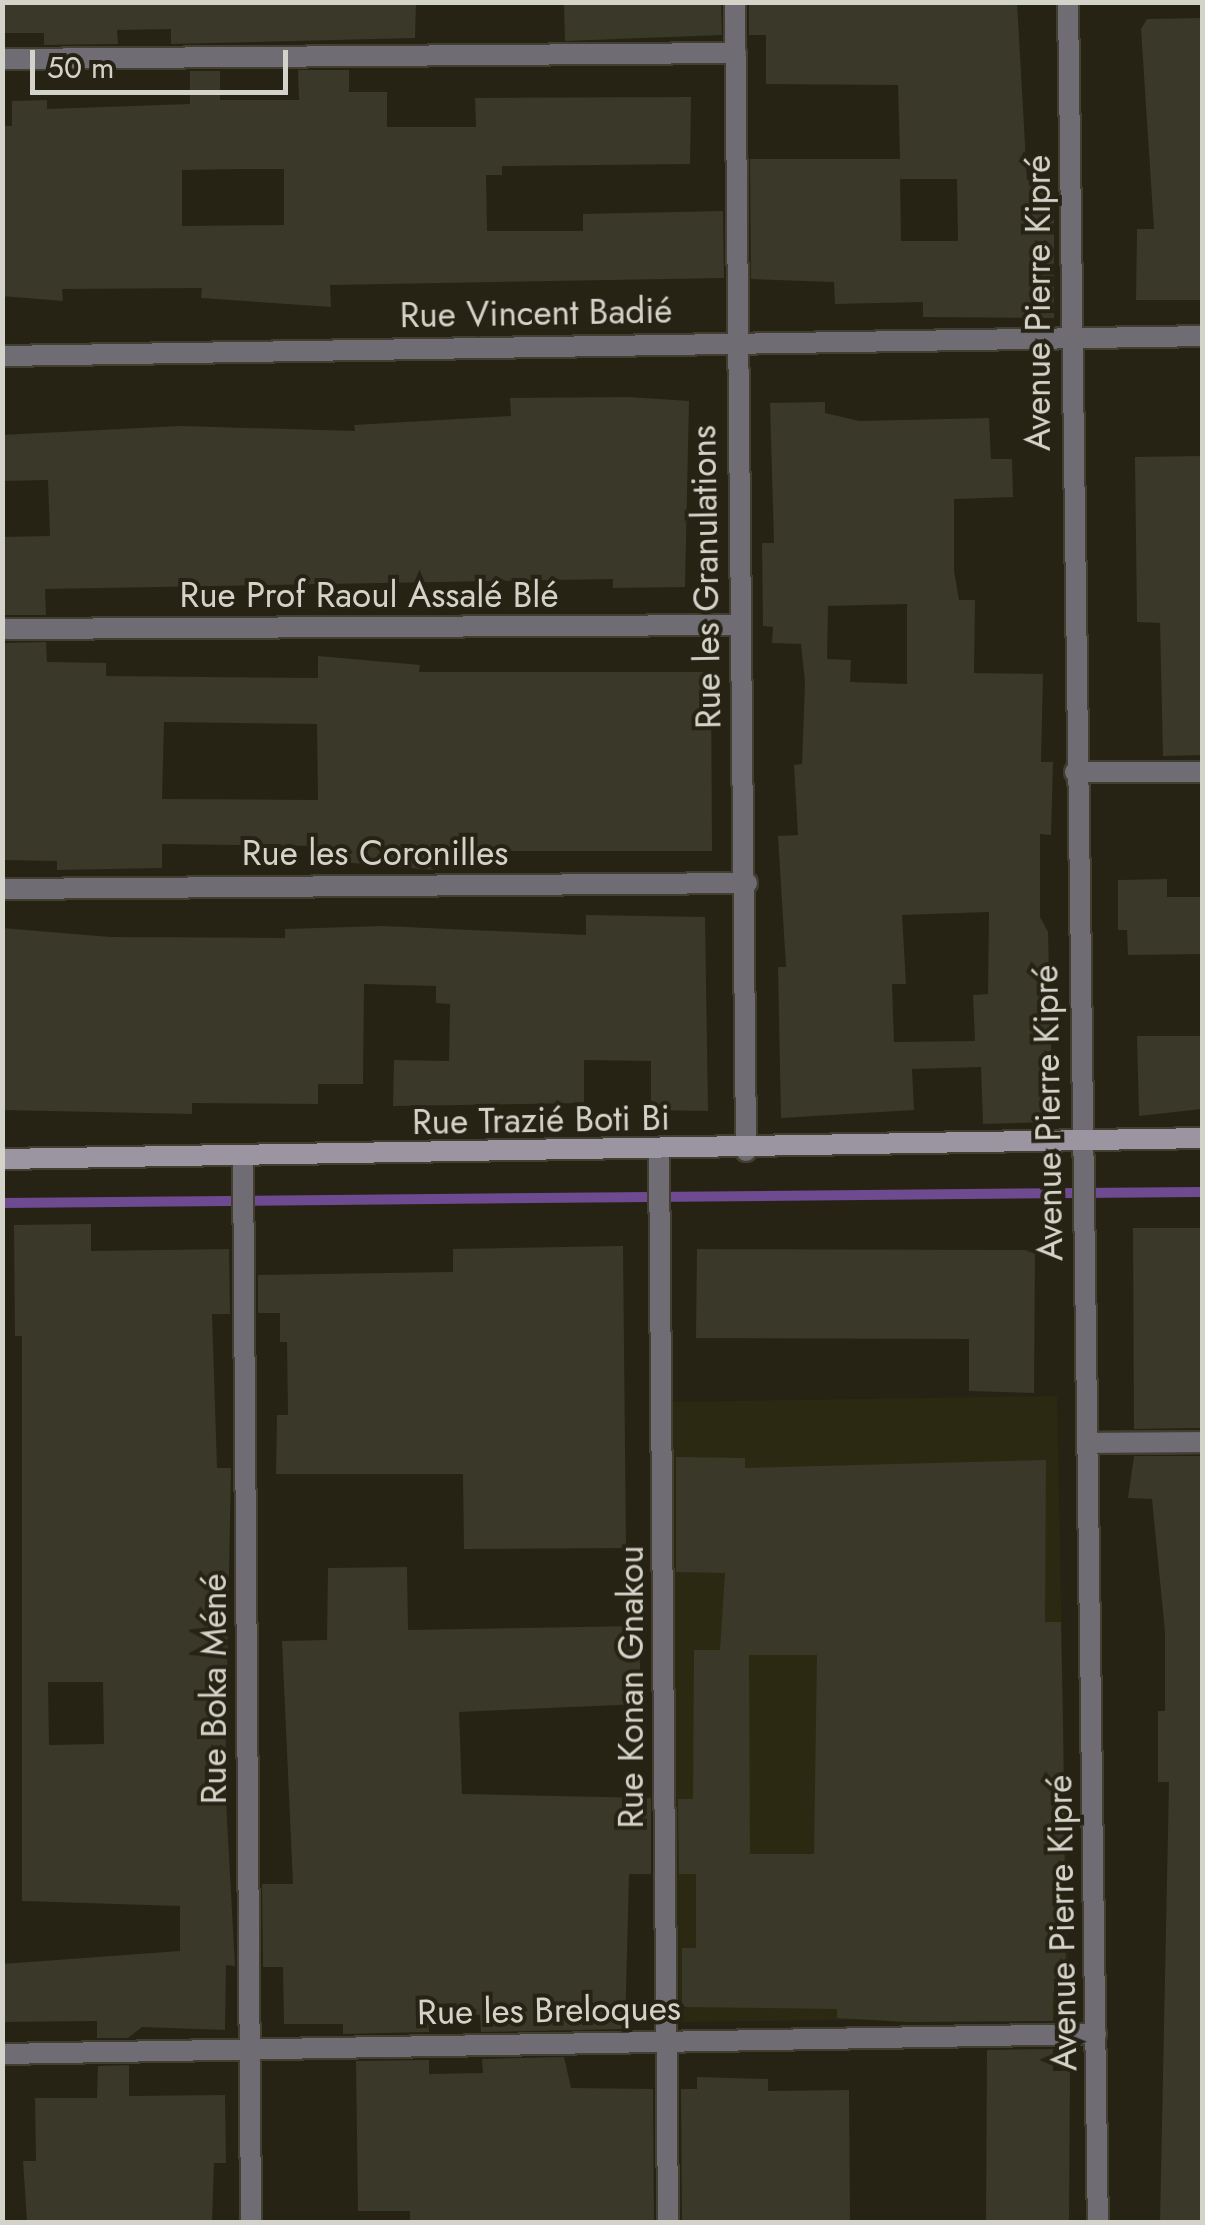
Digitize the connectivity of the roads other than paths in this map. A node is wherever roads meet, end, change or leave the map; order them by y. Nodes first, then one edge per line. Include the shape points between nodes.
1 (735, 2) edge
2 (1068, 2) edge
3 (736, 54) junction
4 (2, 59) edge
5 (1202, 336) edge
6 (1071, 338) junction
7 (734, 342) junction
8 (2, 356) edge
9 (736, 625) junction
10 (2, 629) edge
11 (1075, 772) junction
12 (1202, 772) edge
13 (748, 883) junction
14 (2, 889) edge
15 (1202, 1138) edge
16 (1080, 1139) junction
17 (746, 1150) junction
18 (659, 1151) junction
19 (243, 1155) junction
20 (2, 1159) edge
21 (1089, 1442) junction
22 (1202, 1442) edge
23 (1096, 2034) junction
24 (666, 2041) junction
25 (249, 2046) junction
26 (2, 2054) edge
27 (252, 2222) edge
28 (668, 2222) edge
29 (1098, 2222) edge

1 - 3 street, Rue les Granulations
2 - 6 street, Avenue Pierre Kipré
3 - 4 street
3 - 7 street, Rue les Granulations
5 - 6 street, Rue Vincent Badié
6 - 7 street, Rue Vincent Badié
6 - 11 street, Avenue Pierre Kipré
7 - 8 street, Rue Vincent Badié
7 - 9 street, Rue les Granulations
9 - 10 street, Rue Prof Raoul Assalé Blé
9 - 13 street, Rue les Granulations
11 - 12 street
11 - 16 street, Avenue Pierre Kipré
13 - 14 street, Rue les Coronilles
13 - 17 street, Rue les Granulations
15 - 16 main road, Rue Trazié Boti Bi
16 - 17 main road, Rue Trazié Boti Bi
16 - 21 street, Avenue Pierre Kipré
17 - 18 main road, Rue Trazié Boti Bi
18 - 19 main road, Rue Trazié Boti Bi
18 - 24 street, Rue Konan Gnakou
19 - 20 main road, Rue Trazié Boti Bi
19 - 25 street, Rue Boka Méné
21 - 22 street
21 - 23 street, Avenue Pierre Kipré
23 - 24 street, Rue les Breloques
23 - 29 street, Avenue Pierre Kipré
24 - 25 street, Rue les Breloques
24 - 28 street, Rue Konan Gnakou
25 - 26 street, Rue les Breloques
25 - 27 street, Rue Boka Méné

